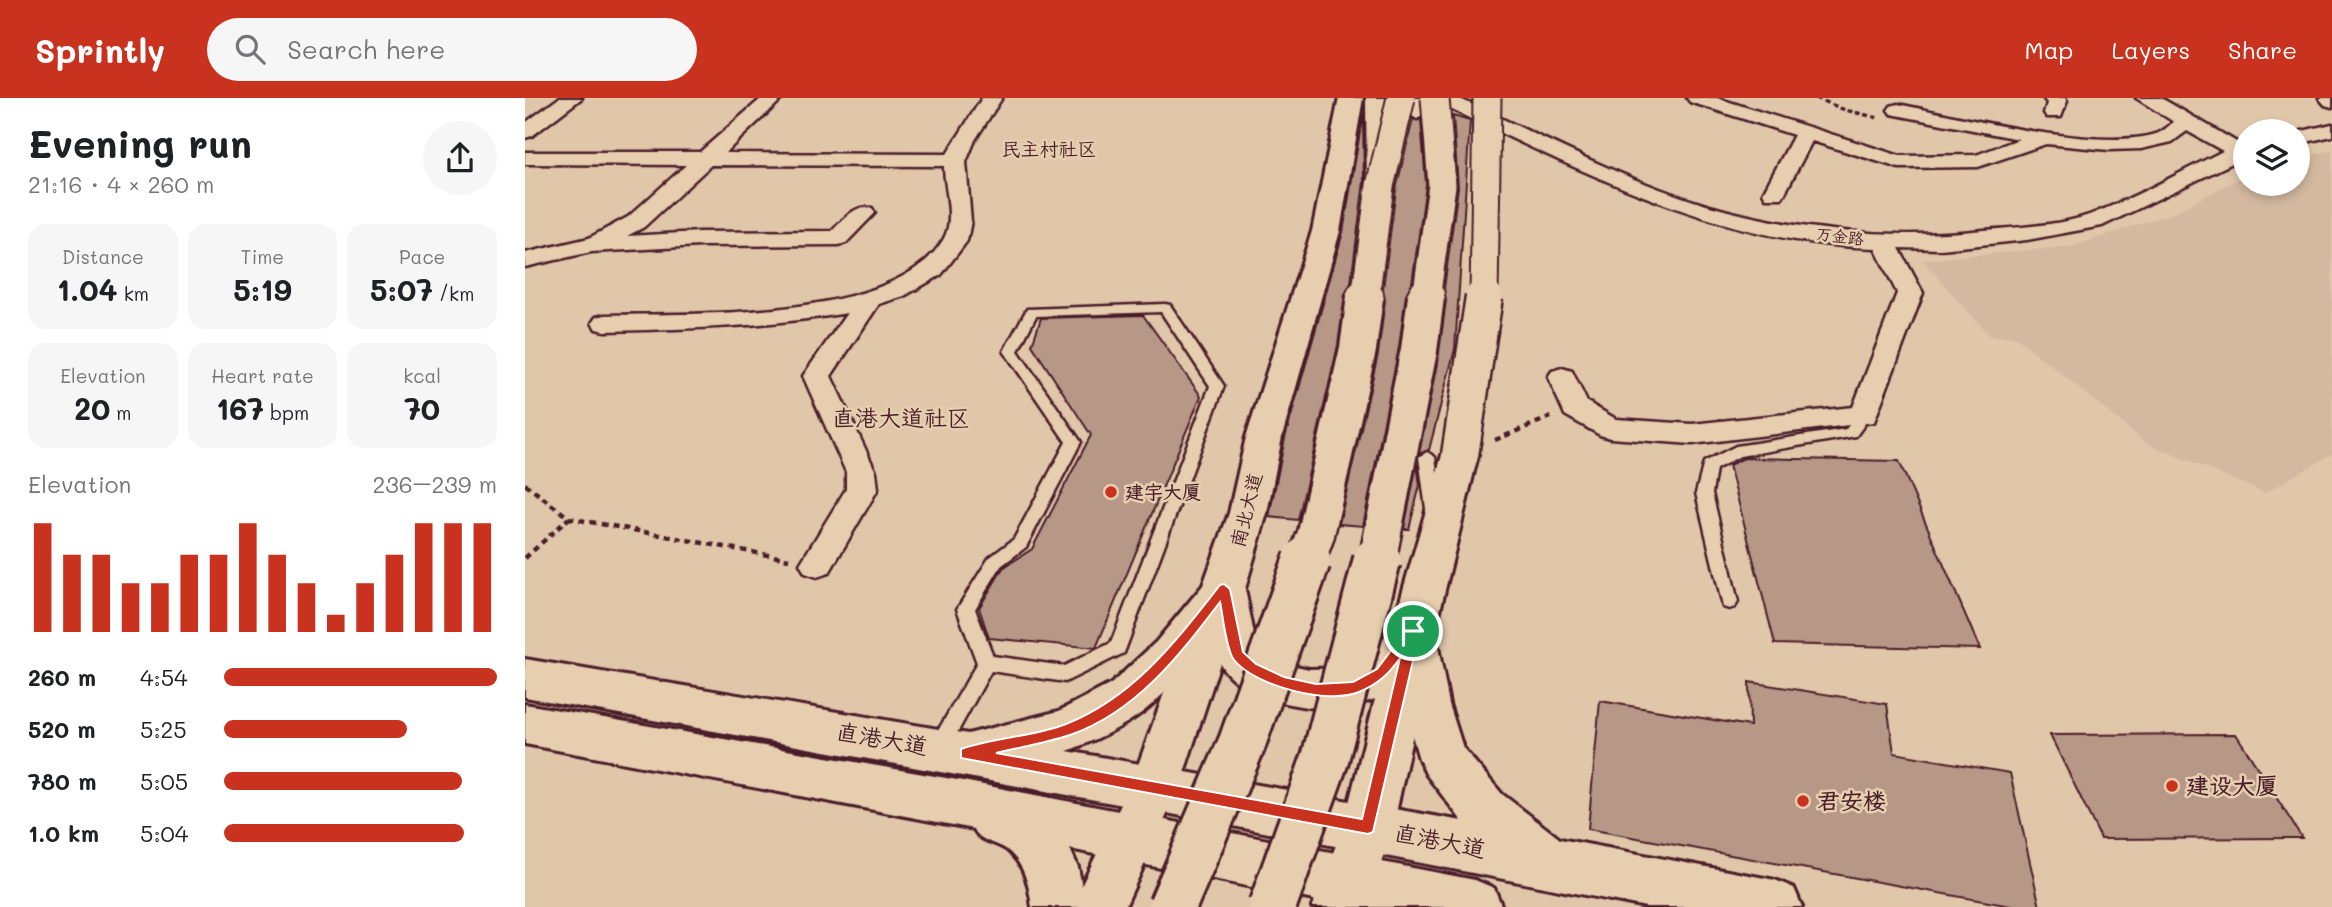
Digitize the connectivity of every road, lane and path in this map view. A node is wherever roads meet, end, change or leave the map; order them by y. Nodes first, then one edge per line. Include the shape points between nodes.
1 (572, 98) edge
2 (773, 98) edge
3 (992, 98) edge
4 (1351, 98) edge
5 (1378, 98) edge
6 (1411, 98) edge
7 (1419, 98) edge
8 (1442, 98) edge
9 (1460, 98) edge
10 (1487, 98) edge
11 (1697, 98) edge
12 (2147, 98) edge
13 (1415, 107) edge
14 (1898, 110) dead end
15 (525, 114) edge
16 (550, 114) junction
17 (2186, 122) junction
18 (2332, 130) edge
19 (525, 132) edge
20 (1806, 133) junction
21 (2310, 135) edge
22 (2045, 137) junction
23 (2233, 146) edge
24 (2233, 154) edge
25 (525, 158) edge
26 (706, 160) junction
27 (954, 160) junction
28 (1442, 185) junction
29 (1380, 186) junction
30 (1774, 193) dead end
31 (864, 213) dead end
32 (1884, 240) junction
33 (591, 245) junction
34 (525, 260) edge
35 (869, 299) junction
36 (605, 323) dead end
37 (1562, 377) dead end
38 (1575, 408) junction
39 (1864, 415) junction
40 (1444, 456) junction
41 (525, 484) edge
42 (569, 517) junction
43 (525, 558) edge
44 (817, 564) joint
45 (1224, 589) junction
46 (1729, 602) dead end
47 (1413, 631) junction
48 (986, 663) junction
49 (525, 678) edge
50 (525, 724) edge
51 (952, 751) junction
52 (1154, 788) junction
53 (963, 804) junction
54 (1368, 827) junction
55 (1131, 838) junction
56 (1546, 861) junction
57 (1344, 895) edge
58 (1059, 907) edge
59 (1098, 907) edge
60 (1172, 907) edge
61 (1272, 907) edge
62 (1475, 907) edge
63 (1775, 907) edge

1 - 16 street
2 - 26 street
3 - 27 street
4 - 45 main road, 南北大道 via 1326,231 1273,437
5 - 29 main road, bridge
6 - 13 lane
7 - 13 lane
8 - 32 street, 万金路 via 1641,189 1700,210 1778,228
9 - 28 main road, bridge
10 - 40 main road, bridge via 1484,306
11 - 20 street
12 - 17 street
13 - 28 main road, bridge
13 - 29 main road, bridge
14 - 22 street
15 - 16 street
16 - 19 street
17 - 22 street via 2167,138 2142,144
17 - 23 street
18 - 21 street
20 - 22 street via 1899,162 1978,160
20 - 30 street
24 - 32 street, 万金路 via 2094,221 1941,242
25 - 26 street
26 - 27 street
26 - 33 street via 636,222
27 - 35 street via 961,224 954,244 909,286
28 - 61 main road, bridge via 1419,350 1383,539 1325,758
29 - 60 main road, bridge via 1359,349 1316,534 1242,743
31 - 33 street via 838,238
32 - 39 street via 1910,293
33 - 34 street
35 - 36 street via 762,318
35 - 44 street via 817,376 861,472 862,489
37 - 38 street
38 - 39 street via 1610,428 1692,434
38 - 40 path
39 - 46 lane via 1851,433 1736,451 1709,466 1704,493
40 - 47 main road via 1439,540
41 - 42 path
42 - 43 path
42 - 44 path
45 - 47 main road via 1237,655 1251,668 1282,682 1316,690 1355,688 1382,673
45 - 51 main road via 1172,655 1127,698 1068,730
45 - 52 main road, 南北大道
47 - 54 main road
47 - 56 main road via 1426,704 1443,758 1484,810
48 - 48 lane via 966,609 995,562 1020,543 1074,442 1011,351 1033,312 1165,308 1217,386 1118,648 1065,674
48 - 51 lane
49 - 51 main road, 直港大道
50 - 53 main road
51 - 52 main road, 直港大道
52 - 54 main road, 直港大道
52 - 55 main road, 南北大道
53 - 55 main road
53 - 58 main road via 1025,833 1052,867
54 - 56 main road, 直港大道
54 - 57 main road
55 - 57 main road
55 - 59 main road, 南北大道
56 - 63 main road, 直港大道
57 - 62 main road

